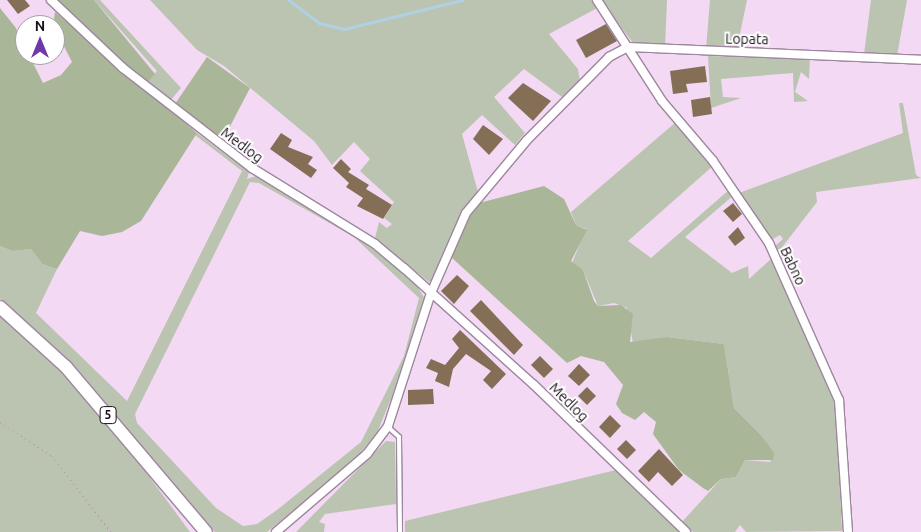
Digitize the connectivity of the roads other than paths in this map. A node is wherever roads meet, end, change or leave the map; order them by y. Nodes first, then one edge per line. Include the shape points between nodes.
1 (51, 0) edge
2 (597, 0) edge
3 (628, 47) junction
4 (921, 60) edge
5 (431, 293) junction
6 (0, 307) edge
7 (388, 426) junction
8 (206, 532) edge
9 (276, 532) edge
10 (400, 532) edge
11 (686, 532) edge
12 (848, 532) edge

1 - 5 street, Medlog via 170,106 277,185 375,244
2 - 3 street
3 - 4 street, Lopata
3 - 5 street via 609,57 588,77 478,197 466,213
3 - 12 street, Babno via 662,101 713,161 768,243 830,378 842,427
5 - 7 street
5 - 11 street, Medlog via 534,385
6 - 8 main road, 5 via 66,367
7 - 9 street via 367,454
7 - 10 lane via 399,437

